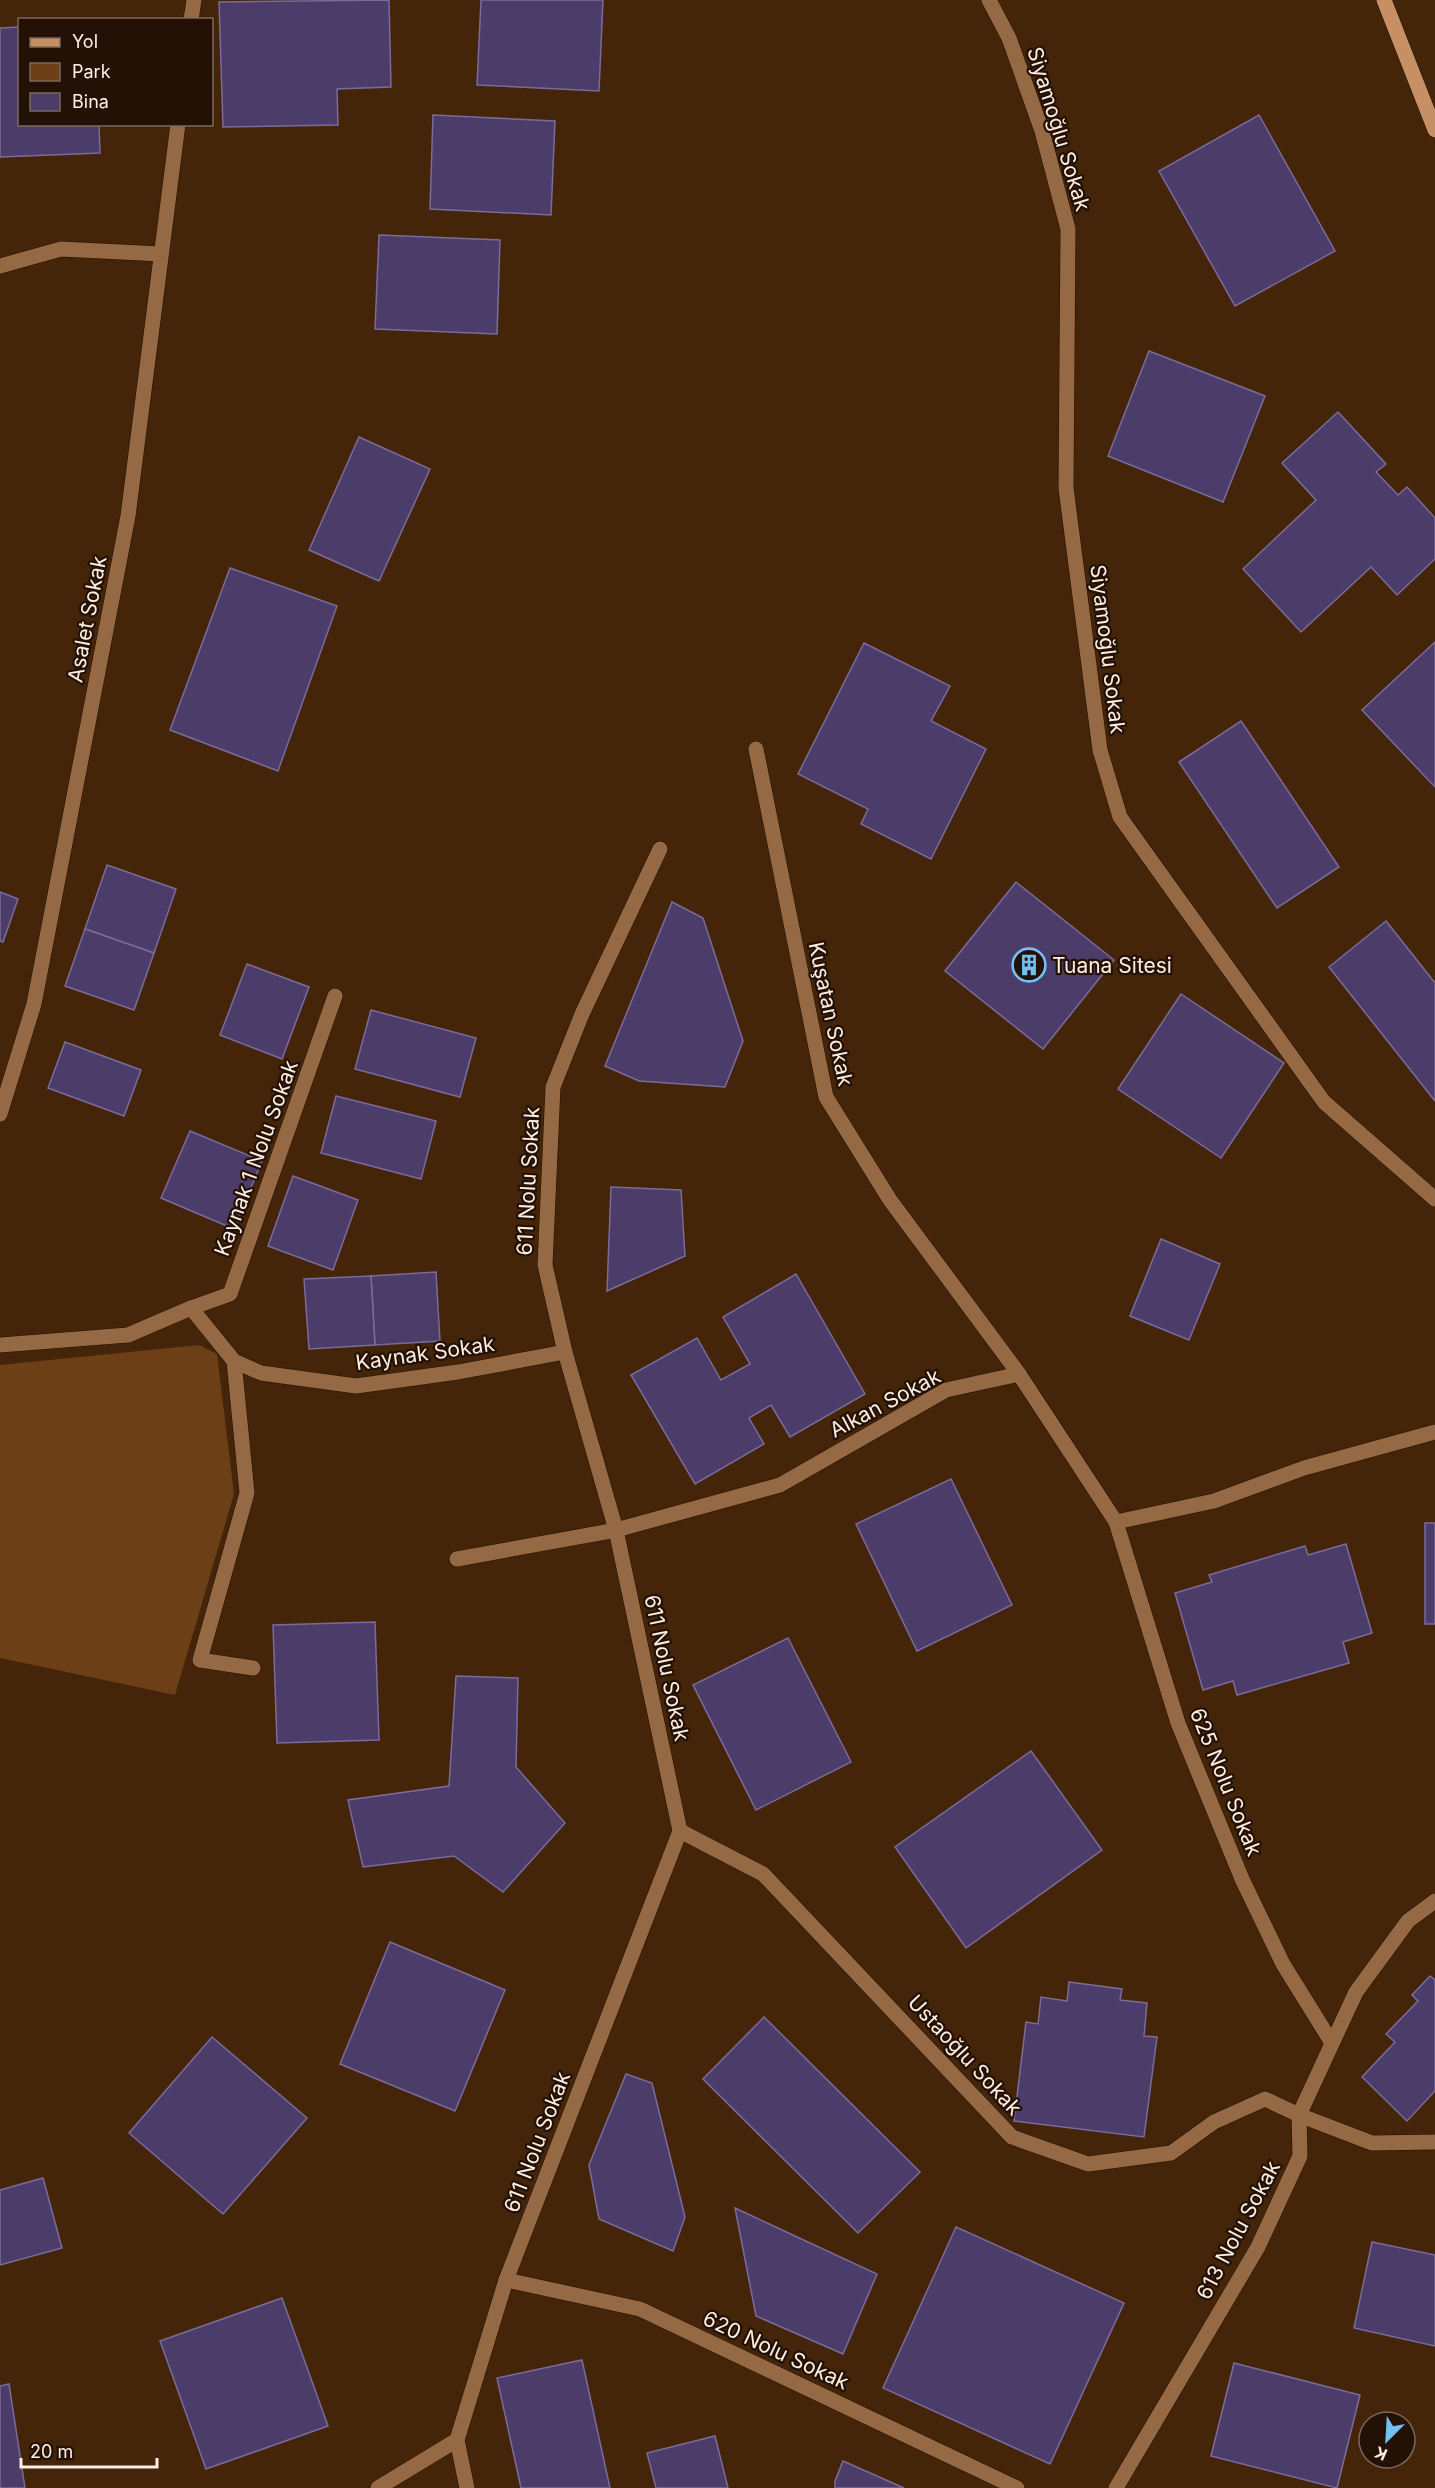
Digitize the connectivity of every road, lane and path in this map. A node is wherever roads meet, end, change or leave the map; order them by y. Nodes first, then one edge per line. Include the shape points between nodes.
1 (194, 0) edge
2 (989, 0) edge
3 (1384, 0) edge
4 (192, 18) edge
5 (178, 126) edge
6 (1435, 130) edge
7 (161, 254) junction
8 (0, 266) edge
9 (756, 749) dead end
10 (660, 849) dead end
11 (335, 996) dead end
12 (0, 1114) edge
13 (1435, 1199) edge
14 (191, 1308) junction
15 (0, 1345) edge
16 (565, 1352) junction
17 (234, 1361) junction
18 (1019, 1374) junction
19 (1435, 1432) edge
20 (1116, 1522) junction
21 (616, 1530) junction
22 (457, 1559) dead end
23 (254, 1668) dead end
24 (680, 1831) junction
25 (1435, 1901) edge
26 (1332, 2043) junction
27 (1299, 2115) junction
28 (1435, 2142) edge
29 (506, 2280) junction
30 (457, 2440) junction
31 (378, 2488) edge
32 (467, 2488) edge
33 (1017, 2488) edge
34 (1116, 2488) edge

1 - 4 street
2 - 13 street, Siyamoğlu Sokak via 1009,38 1042,131 1068,229 1066,488 1100,750 1120,817 1324,1102
3 - 6 main road
5 - 7 street, Asalet Sokak
7 - 8 street via 61,249
7 - 12 street, Asalet Sokak via 128,516 34,1004
9 - 18 street, Kuşatan Sokak via 826,1097 890,1200
10 - 16 street, 611 Nolu Sokak via 582,1014 553,1087 545,1265
11 - 14 street, Kaynak 1 Nolu Sokak via 230,1294
14 - 15 street via 128,1335
14 - 17 street, Kaynak Sokak
16 - 17 street, Kaynak Sokak via 356,1386 261,1373
16 - 21 street, 611 Nolu Sokak
17 - 23 street via 247,1493 200,1660
18 - 20 street
18 - 21 street, Alkan Sokak via 945,1390 780,1485
19 - 20 street via 1304,1468 1214,1501
20 - 26 street, 625 Nolu Sokak via 1178,1723 1238,1868 1283,1964
21 - 22 street, Alkan Sokak
21 - 24 street, 611 Nolu Sokak
24 - 27 street, Ustaoğlu Sokak via 763,1874 1012,2137 1088,2164 1171,2153 1214,2122 1265,2099
24 - 29 street, 611 Nolu Sokak
25 - 26 street, 613 Nolu Sokak via 1408,1921 1356,1992
26 - 27 street, 613 Nolu Sokak
27 - 28 street, Ustaoğlu Sokak via 1372,2143
27 - 34 street, 613 Nolu Sokak via 1300,2156 1258,2247
29 - 30 street, 611 Nolu Sokak
29 - 33 street, 620 Nolu Sokak via 640,2309
30 - 31 street
30 - 32 street, 611 Nolu Sokak

